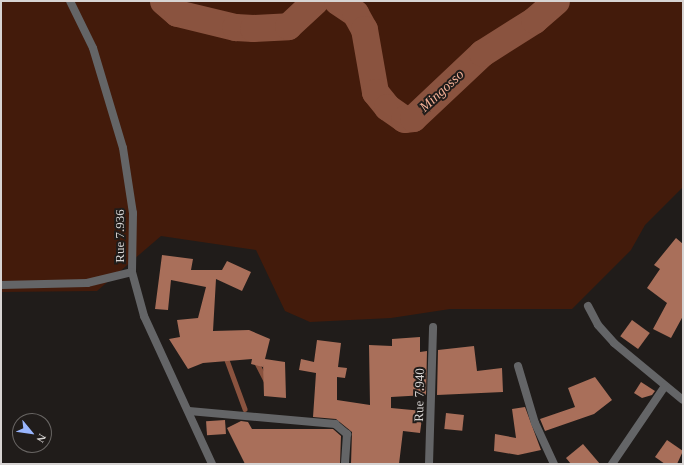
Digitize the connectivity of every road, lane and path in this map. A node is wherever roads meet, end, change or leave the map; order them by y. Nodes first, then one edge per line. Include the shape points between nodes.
1 (70, 1) edge
2 (132, 272) junction
3 (1, 285) edge
4 (588, 306) dead end
5 (433, 327) dead end
6 (518, 366) dead end
7 (665, 386) junction
8 (683, 400) edge
9 (188, 411) junction
10 (212, 464) edge
11 (345, 464) edge
12 (429, 464) edge
13 (554, 464) edge
14 (612, 464) edge

1 - 2 street, Rue 7.936 via 92,48 123,148 133,212
2 - 3 street via 87,283
2 - 9 street, Rue 7.936 via 155,345
4 - 7 street via 598,325 614,343
5 - 12 street, Rue 7.940
6 - 13 street via 535,423
7 - 8 street
7 - 14 street
9 - 10 street, Rue 7.936
9 - 11 street via 335,424 346,434

